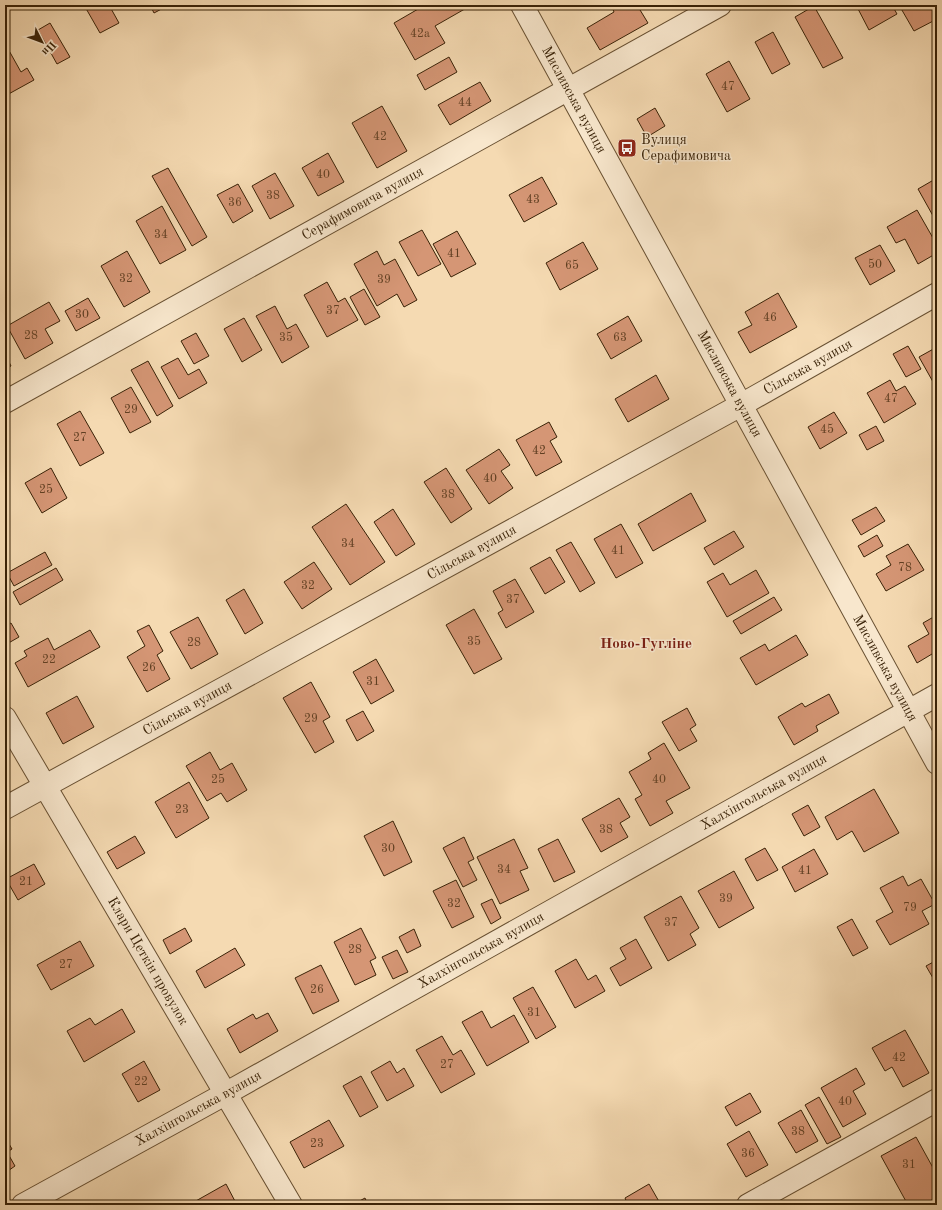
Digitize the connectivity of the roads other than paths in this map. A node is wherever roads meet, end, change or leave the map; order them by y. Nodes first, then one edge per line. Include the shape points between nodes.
1 (522, 5) edge
2 (720, 5) edge
3 (569, 90) junction
4 (937, 294) edge
5 (5, 402) edge
6 (741, 405) junction
7 (937, 695) edge
8 (908, 711) junction
9 (5, 718) edge
10 (937, 763) edge
11 (45, 786) junction
12 (5, 808) edge
13 (225, 1094) junction
14 (937, 1100) edge
15 (23, 1205) edge
16 (291, 1205) edge
17 (748, 1205) edge

1 - 3 street, Мисливська вулиця
2 - 3 street, Серафимовича вулиця
3 - 5 street, Серафимовича вулиця
3 - 6 street, Мисливська вулиця
4 - 6 street, Сільська вулиця
6 - 8 street, Мисливська вулиця
6 - 11 street, Сільська вулиця
7 - 8 street, Халхінгольська вулиця
8 - 10 street, Мисливська вулиця
8 - 13 street, Халхінгольська вулиця
9 - 11 street, Клари Цеткін провулок
11 - 12 street, Сільська вулиця
11 - 13 street, Клари Цеткін провулок
13 - 15 street, Халхінгольська вулиця
13 - 16 street, Клари Цеткін провулок
14 - 17 street

